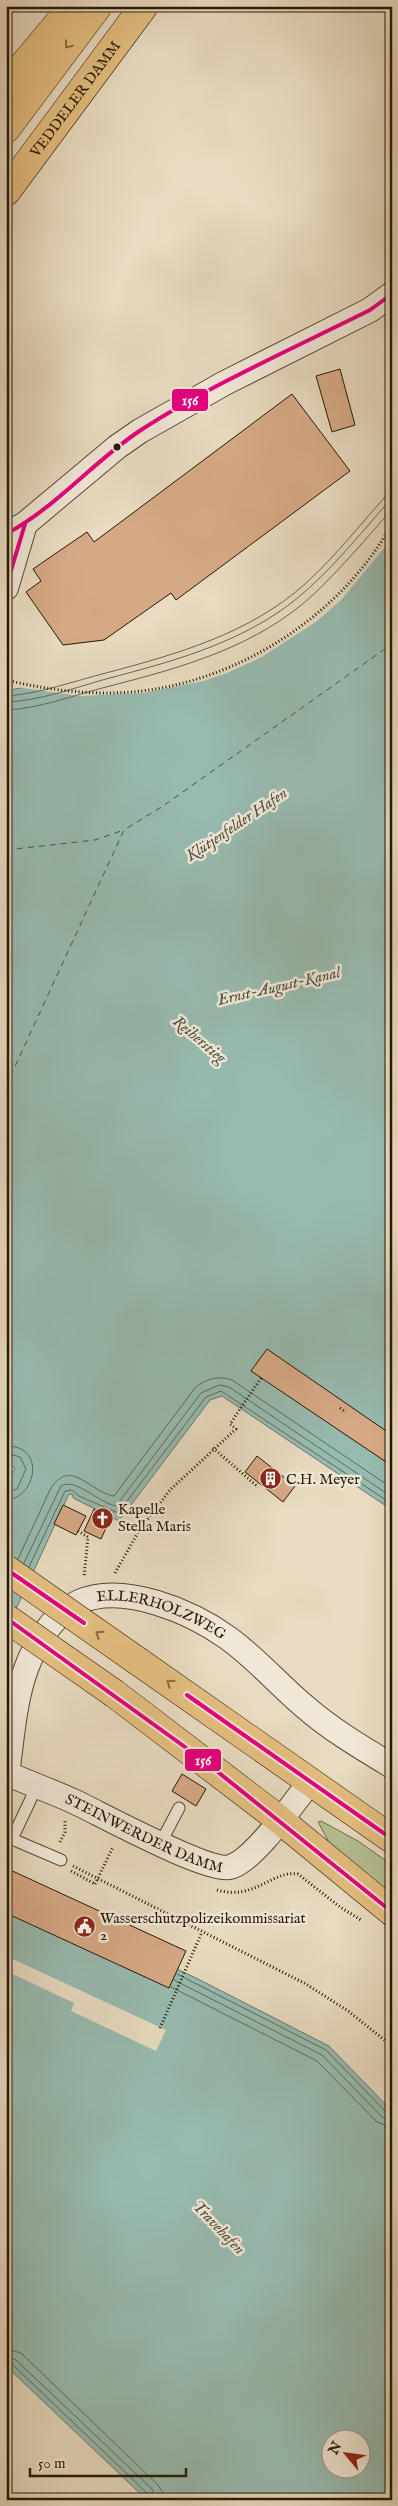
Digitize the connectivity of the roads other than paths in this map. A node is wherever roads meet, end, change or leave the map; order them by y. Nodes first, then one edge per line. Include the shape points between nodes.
1 (76, 6) edge
2 (98, 6) edge
3 (144, 6) edge
4 (6, 86) edge
5 (6, 129) edge
6 (6, 192) edge
7 (392, 294) edge
8 (381, 308) edge
9 (16, 529) edge
10 (6, 588) edge
11 (6, 1569) edge
12 (6, 1618) edge
13 (392, 1766) edge
14 (7, 1774) edge
15 (310, 1782) junction
16 (37, 1786) junction
17 (179, 1808) dead end
18 (280, 1820) junction
19 (392, 1838) edge
20 (160, 1844) junction
21 (60, 1862) road end
22 (392, 1912) edge

1 - 4 main road
2 -> 5 main road
3 - 6 main road, VEDDELER DAMM
7 - 8 street
8 - 9 street via 194,399 140,431
9 - 10 street
15 -> 11 main road, bridge
12 - 18 main road, bridge via 114,1694
13 - 14 street, ELLERHOLZWEG via 316,1716 267,1669 228,1638 178,1611 118,1596 90,1599 70,1607 53,1623 34,1650 21,1683
14 - 16 street, STEINWERDER DAMM
15 - 18 street, STEINWERDER DAMM
15 - 19 main road
16 - 20 street, STEINWERDER DAMM
16 - 21 lane via 12,1838
17 - 20 lane
18 - 20 street, STEINWERDER DAMM via 248,1856 232,1867 207,1864
18 - 22 main road

